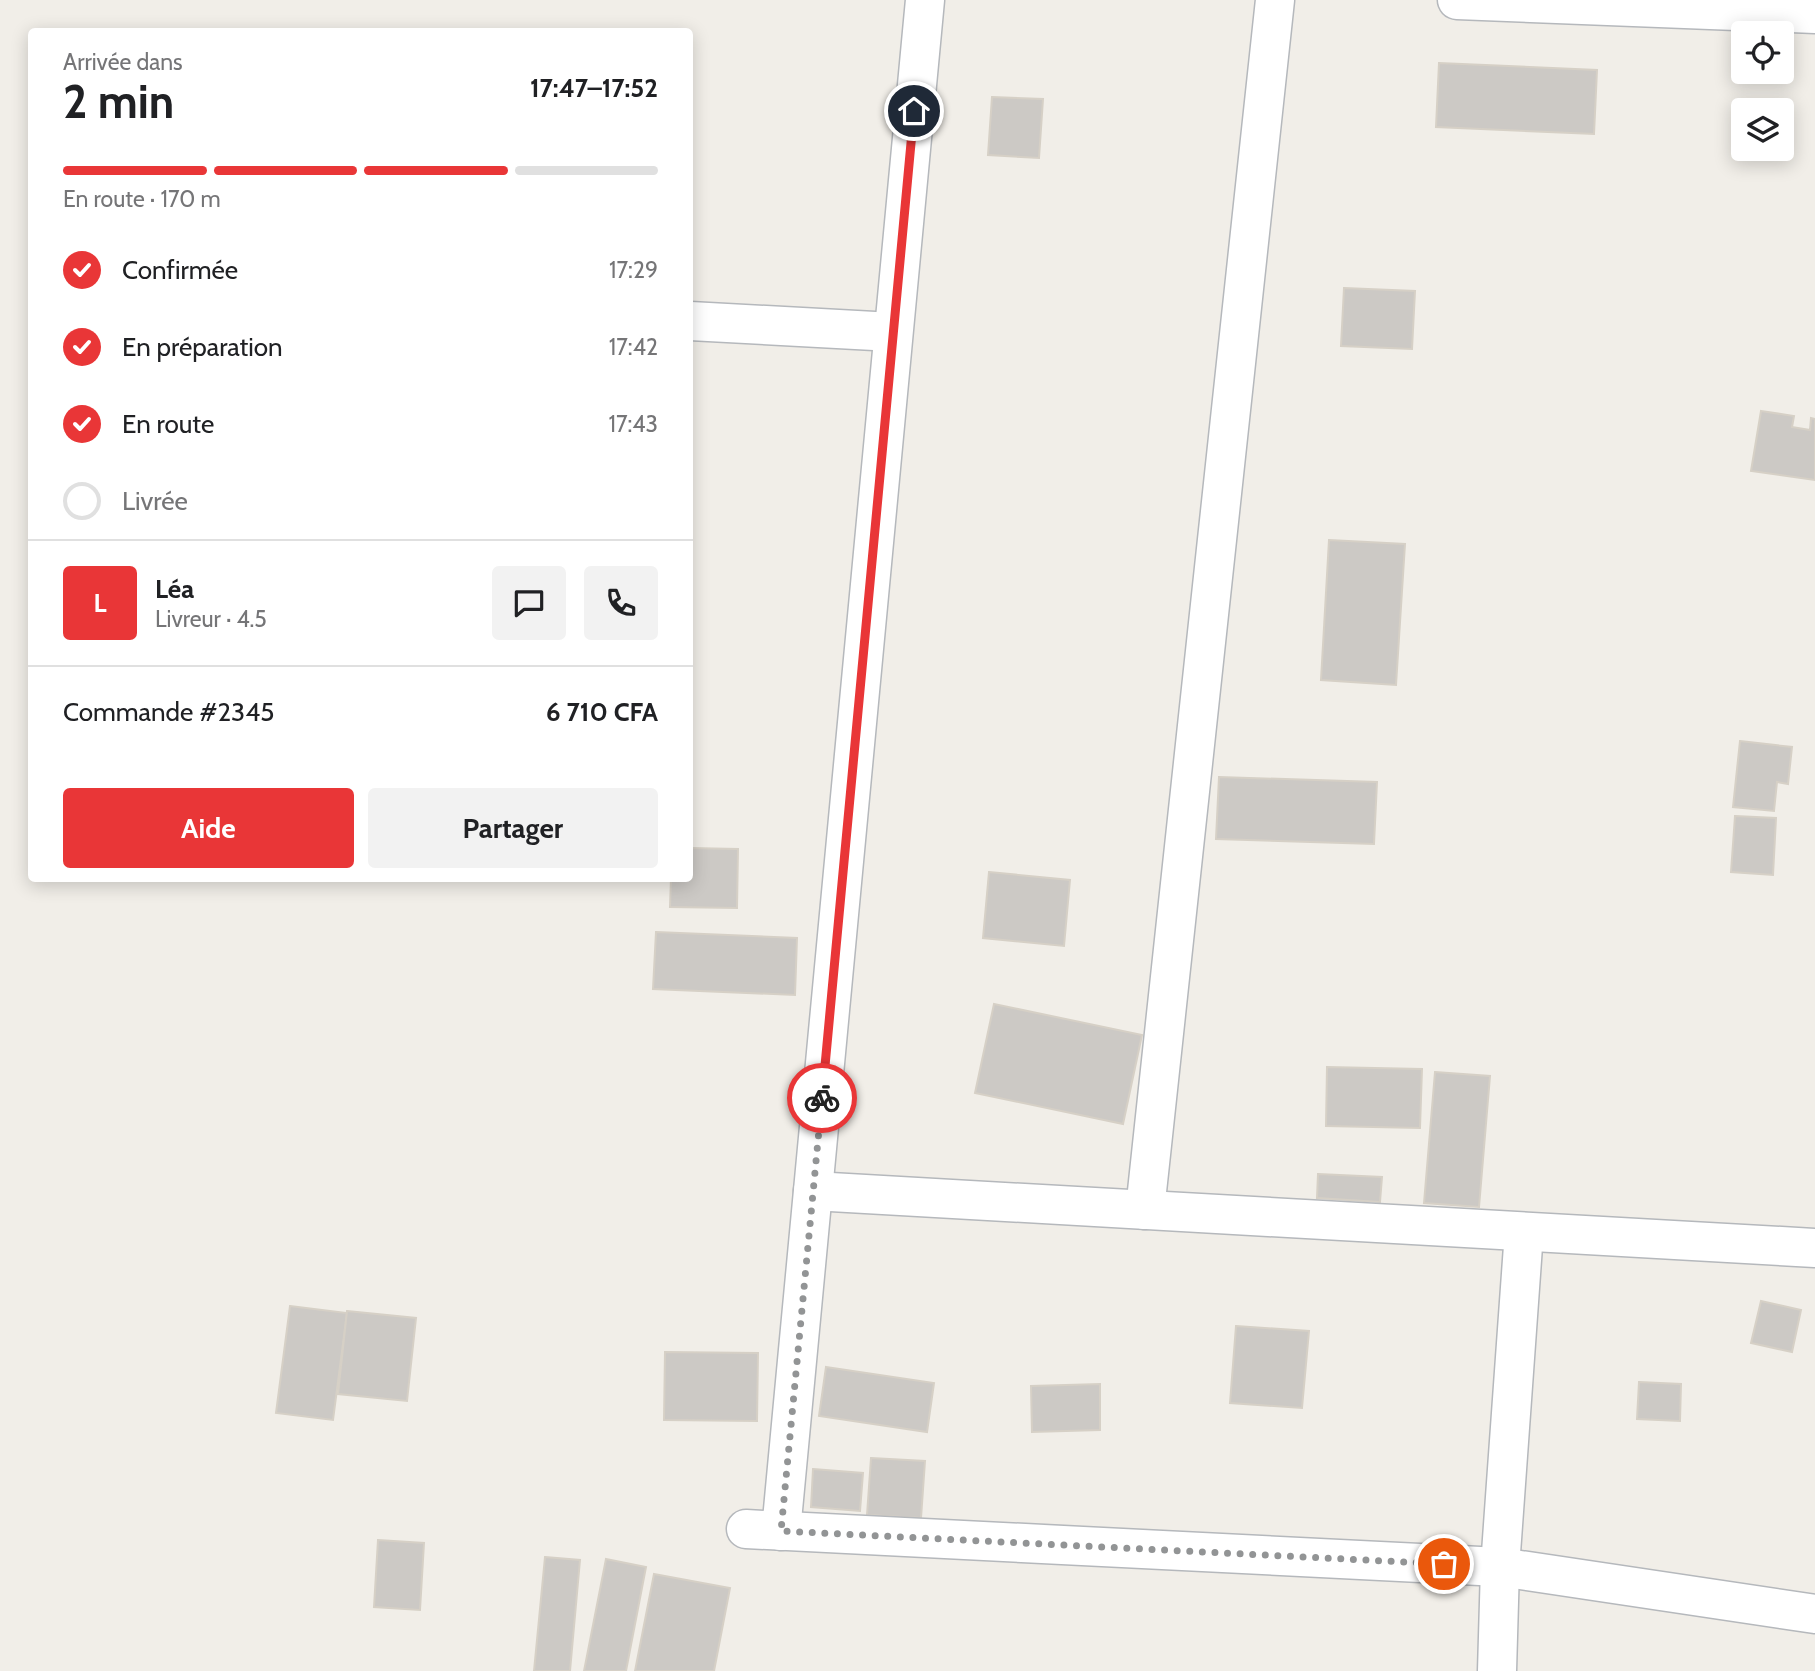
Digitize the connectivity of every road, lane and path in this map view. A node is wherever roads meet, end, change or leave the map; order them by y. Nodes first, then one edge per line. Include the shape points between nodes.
1 (925, 0) edge
2 (1275, 0) edge
3 (1457, 0) edge
4 (1815, 15) edge
5 (693, 321) edge
6 (893, 332) junction
7 (813, 1191) junction
8 (1145, 1210) junction
9 (1524, 1232) junction
10 (1815, 1248) edge
11 (1500, 1567) junction
12 (1815, 1614) edge
13 (1497, 1671) edge

1 - 6 street
2 - 8 street
3 - 4 street
5 - 6 street
6 - 7 street
7 - 8 street
7 - 11 street via 764,1530
8 - 9 street
9 - 10 street
9 - 11 street
11 - 12 street
11 - 13 street

